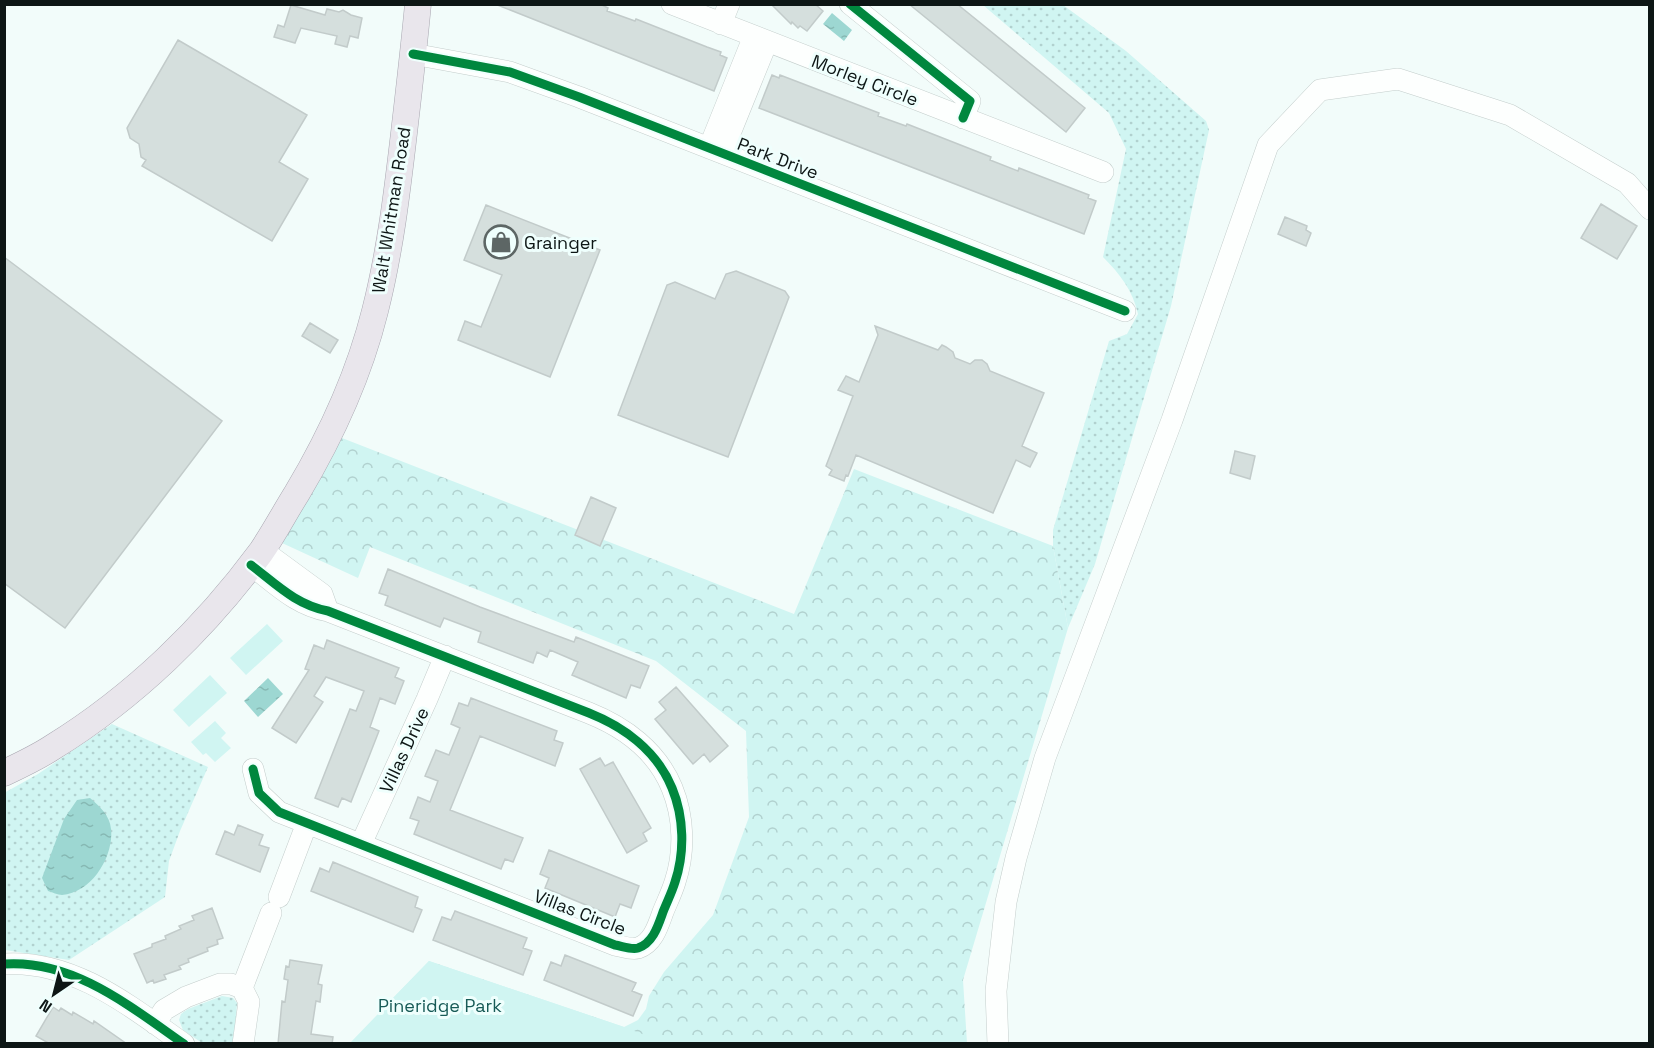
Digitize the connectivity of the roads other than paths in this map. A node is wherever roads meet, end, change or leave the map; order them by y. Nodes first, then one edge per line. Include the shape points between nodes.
1 (418, 4) edge
2 (672, 4) edge
3 (850, 4) edge
4 (725, 14) edge
5 (760, 39) junction
6 (413, 54) junction
7 (963, 118) junction
8 (715, 151) junction
9 (1103, 172) dead end
10 (1650, 209) edge
11 (1125, 310) dead end
12 (256, 557) junction
13 (445, 656) junction
14 (253, 769) dead end
15 (4, 773) edge
16 (307, 823) junction
17 (361, 844) junction
18 (4, 964) edge
19 (242, 988) junction
20 (155, 1024) junction
21 (184, 1044) edge
22 (243, 1044) edge
23 (998, 1044) edge

1 - 6 main road, Walt Whitman Road
2 - 4 street, Morley Circle
3 - 7 street, Morley Circle via 970,101
4 - 5 street, Morley Circle
5 - 7 street, Morley Circle
5 - 8 street
6 - 8 street, Park Drive via 510,72
6 - 12 main road, Walt Whitman Road via 389,250 364,350 327,439
7 - 9 street, Morley Circle
8 - 11 street, Park Drive
10 - 23 street via 1627,183 1510,115 1398,79 1320,90 1268,145 1172,420 1045,758 1006,903 996,991
12 - 13 street, Villas Circle via 298,602
12 - 15 main road, Walt Whitman Road via 199,626 143,680 53,747
13 - 17 street, Villas Drive
13 - 17 street, Villas Circle via 612,722 655,760 672,786 680,810 682,837 676,882 654,933 645,945 634,949 615,945
14 - 16 street, Villas Circle via 259,793 279,812
16 - 17 street, Villas Circle
16 - 19 street
18 - 20 street via 65,972 94,984
19 - 20 street via 220,984 186,997 164,1010
19 - 22 street via 249,1002
20 - 21 street

